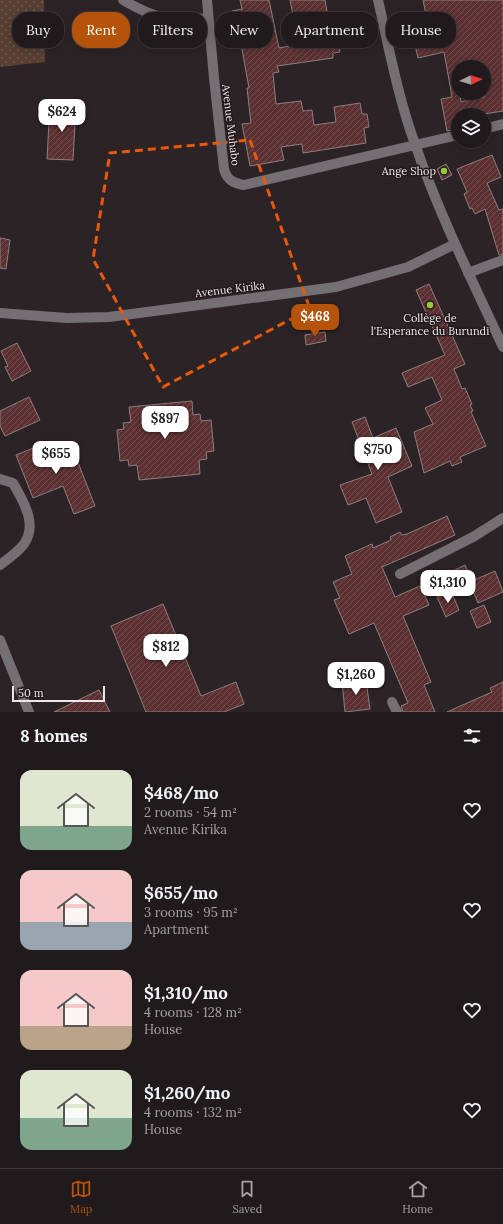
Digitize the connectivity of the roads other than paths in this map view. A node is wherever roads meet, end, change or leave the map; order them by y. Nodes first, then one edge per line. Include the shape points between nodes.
1 (123, 0) edge
2 (207, 0) edge
3 (378, 0) edge
4 (208, 18) junction
5 (503, 124) edge
6 (491, 127) edge
7 (451, 136) edge
8 (415, 144) junction
9 (454, 244) junction
10 (503, 260) edge
11 (468, 273) junction
12 (0, 313) edge
13 (503, 347) edge
14 (0, 479) edge
15 (503, 518) edge
16 (0, 565) edge
17 (400, 574) dead end
18 (0, 640) edge
19 (392, 702) dead end
20 (29, 712) edge
21 (397, 712) edge

1 - 4 street via 156,17
2 - 4 street, Avenue Muhabo
3 - 8 street via 402,104
4 - 8 street, Avenue Muhabo via 224,169 233,182 244,185
5 - 6 street
7 - 8 street, Avenue Muhabo
8 - 9 street
9 - 11 street
9 - 12 street, Avenue Kirika via 408,267 336,287 109,317 66,318
10 - 11 street
11 - 13 street
14 - 16 street via 13,483 29,513 29,528 24,544
15 - 17 street via 473,537
18 - 20 street
19 - 21 street

